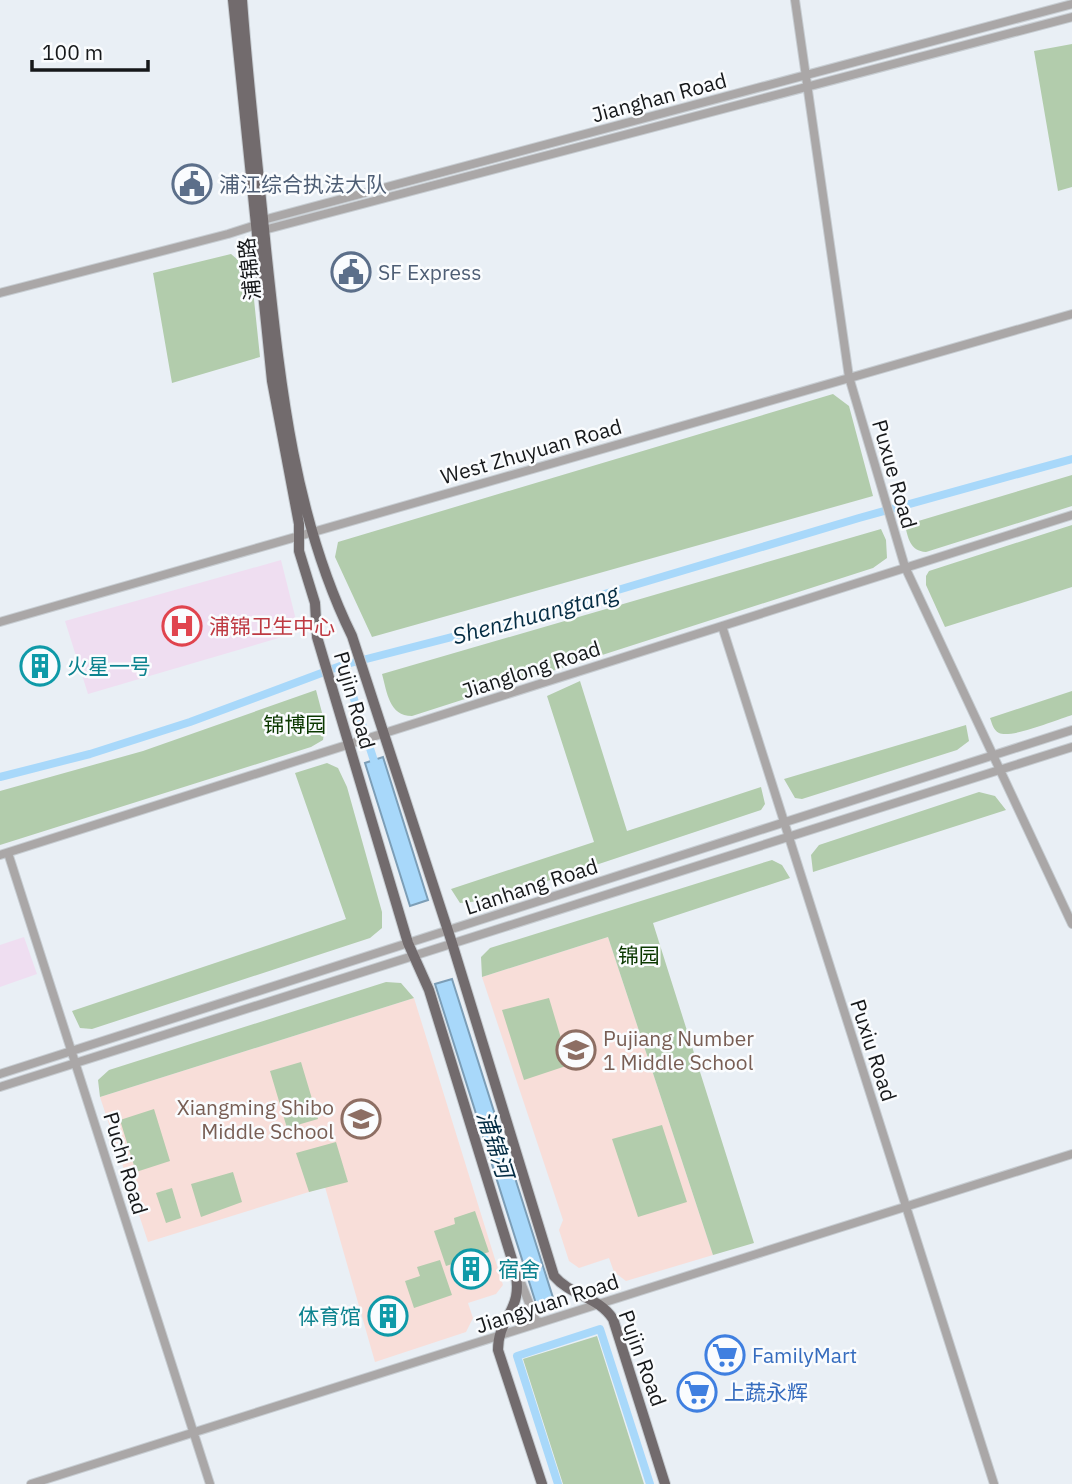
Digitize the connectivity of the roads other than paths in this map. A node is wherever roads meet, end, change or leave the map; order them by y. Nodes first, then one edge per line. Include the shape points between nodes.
1 (233, 0) edge
2 (242, 0) edge
3 (795, 0) edge
4 (1072, 5) edge
5 (1072, 17) edge
6 (806, 76) junction
7 (808, 88) junction
8 (261, 225) junction
9 (0, 293) edge
10 (1072, 314) edge
11 (849, 377) junction
12 (1072, 515) edge
13 (312, 532) junction
14 (299, 534) junction
15 (319, 552) joint
16 (905, 567) junction
17 (0, 622) edge
18 (722, 626) junction
19 (1072, 730) edge
20 (383, 733) junction
21 (347, 744) junction
22 (1072, 747) edge
23 (994, 756) junction
24 (1000, 769) junction
25 (785, 823) junction
26 (788, 836) junction
27 (4, 854) edge
28 (1072, 924) edge
29 (444, 932) junction
30 (413, 942) junction
31 (448, 944) junction
32 (418, 954) junction
33 (72, 1049) junction
34 (77, 1063) junction
35 (0, 1074) edge
36 (0, 1087) edge
37 (1072, 1154) edge
38 (906, 1205) junction
39 (514, 1266) junction
40 (600, 1303) junction
41 (541, 1322) junction
42 (499, 1336) junction
43 (193, 1432) junction
44 (31, 1484) edge
45 (210, 1484) edge
46 (542, 1484) edge
47 (665, 1484) edge
48 (994, 1484) edge

1 - 8 main road, Pujin Road
2 - 8 main road, 浦锦路
3 - 6 street, Puxue Road
4 - 6 street, Jianghan Road
5 - 7 street
6 - 7 street, Puxue Road
6 - 8 street, Jianghan Road
7 - 8 street
7 - 11 street, Puxue Road
8 - 9 street
8 - 13 main road, 浦锦路 via 286,419
8 - 14 main road, Pujin Road via 272,381
10 - 11 street, West Zhuyuan Road
11 - 13 street, West Zhuyuan Road
11 - 16 street, Puxue Road
12 - 16 street, Jianglong Road
13 - 14 street, West Zhuyuan Road
13 - 15 main road, 浦锦路
14 - 17 street, West Zhuyuan Road
14 - 21 main road, Pujin Road via 321,652
15 - 20 main road, Pujin Road
16 - 18 street, Jianglong Road
16 - 23 street, Puxue Road
18 - 20 street, Jianglong Road
18 - 25 street, Puxiu Road
19 - 23 street, Lianhang Road
20 - 21 street, Jianglong Road
20 - 29 main road, Pujin Road
21 - 27 street, Jianglong Road
21 - 30 main road, Pujin Road
22 - 24 street, Lianhang Road
23 - 24 street, Puxue Road
23 - 25 street, Lianhang Road
24 - 26 street, Lianhang Road
24 - 28 street, Puxue Road
25 - 26 street, Puxiu Road
25 - 29 street, Lianhang Road
26 - 31 street, Lianhang Road
26 - 38 street, Puxiu Road
27 - 33 street, Puchi Road
29 - 30 street, Lianhang Road
29 - 31 main road, Pujin Road
30 - 32 main road, Pujin Road
30 - 33 street, Lianhang Road
31 - 32 street, Lianhang Road
31 - 40 main road, Pujin Road via 554,1276 568,1289
32 - 34 street, Lianhang Road
32 - 39 main road, Pujin Road
33 - 34 street, Puchi Road
33 - 35 street, Lianhang Road
34 - 36 street, Lianhang Road
34 - 43 street, Puchi Road
37 - 38 street, Jiangyuan Road
38 - 40 street, Jiangyuan Road
38 - 48 street, Puxiu Road
39 - 41 street, Pujin Road via 535,1318
39 - 42 main road, Pujin Road via 518,1294
40 - 41 street, Jiangyuan Road
40 - 47 main road, Pujin Road via 613,1319
41 - 42 street, Jiangyuan Road
42 - 43 street, Jiangyuan Road
42 - 46 main road via 498,1350
43 - 44 street, Jiangyuan Road
43 - 45 street, Puchi Road

